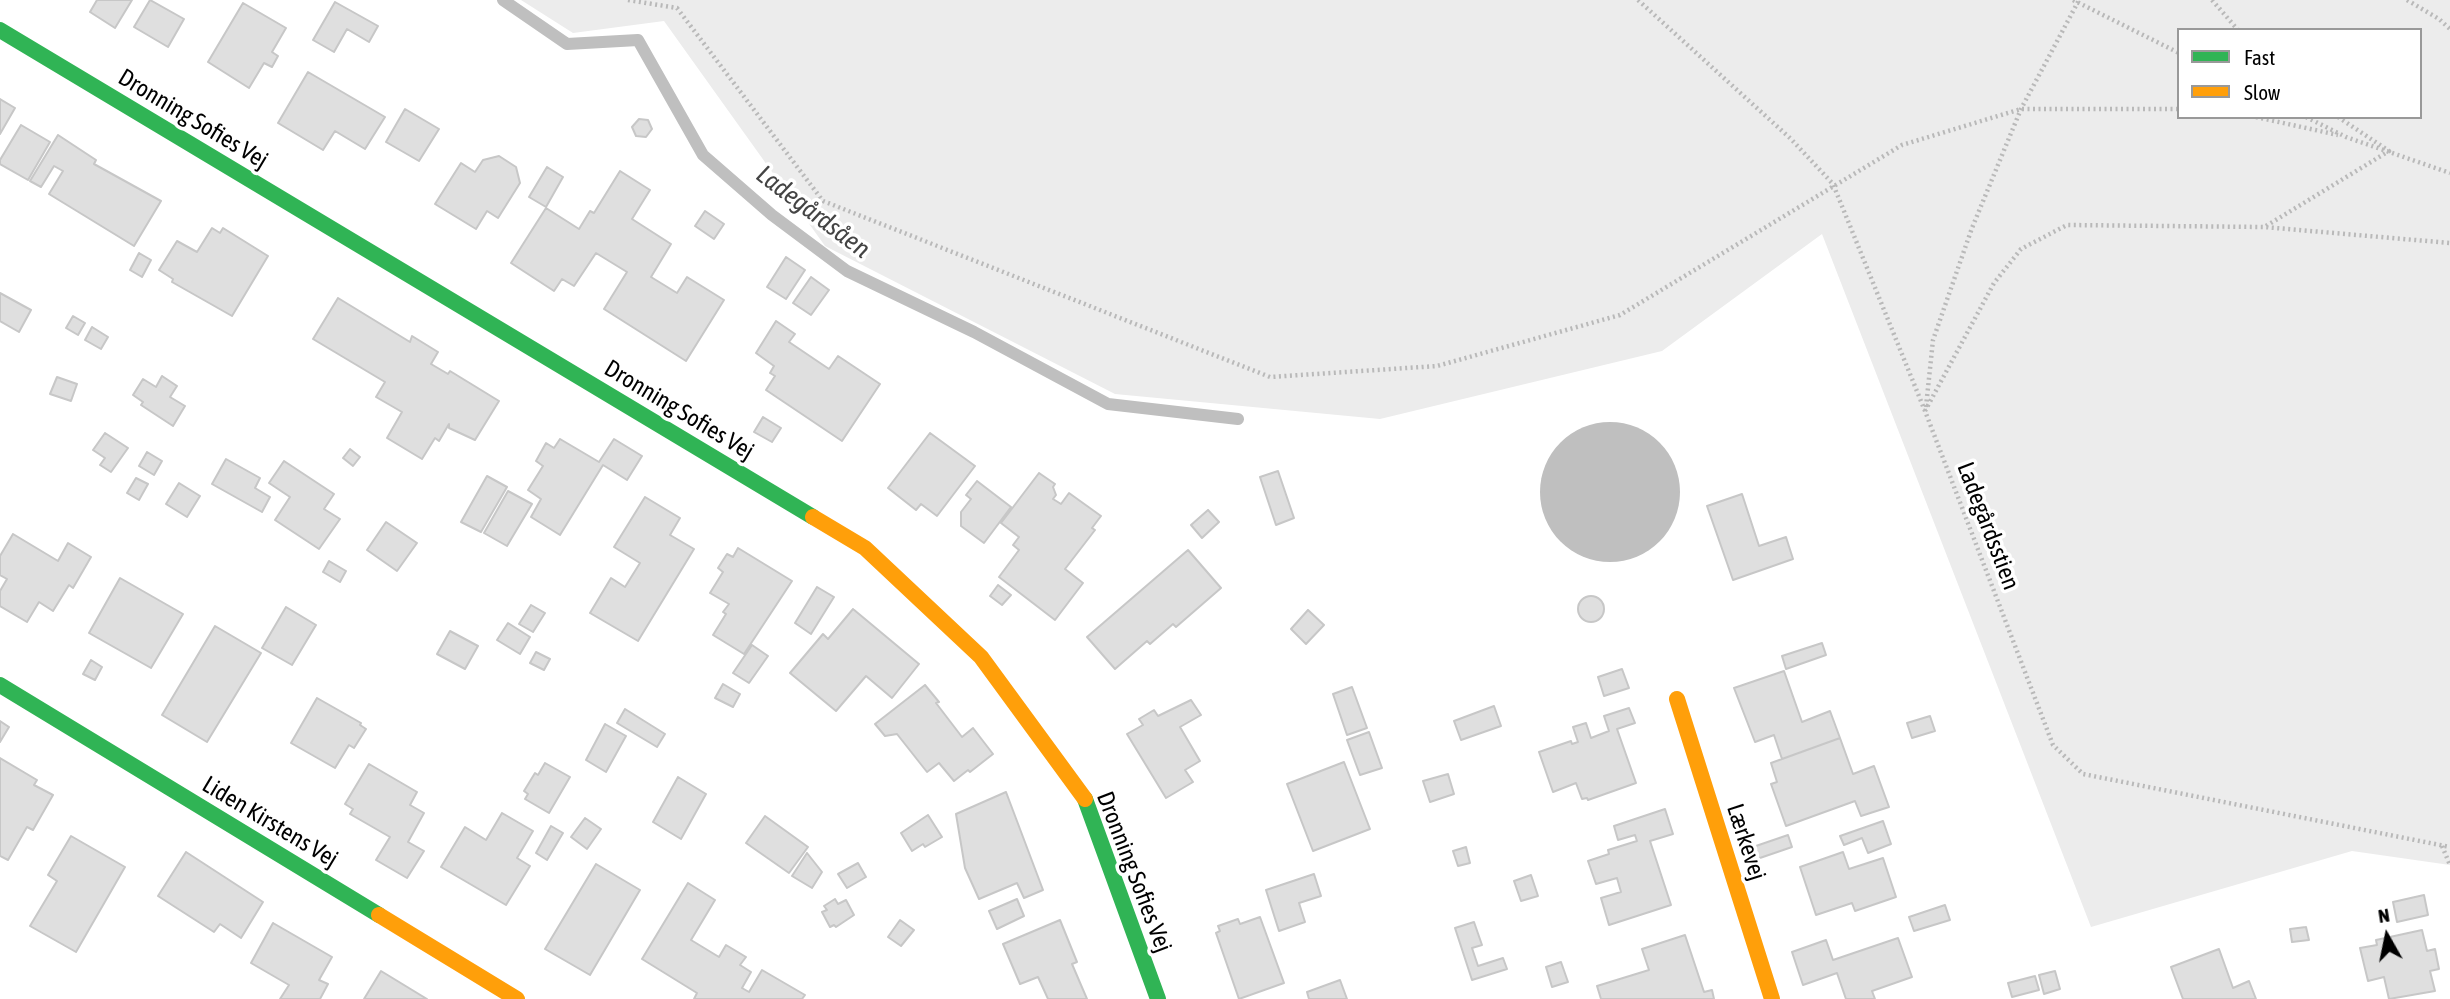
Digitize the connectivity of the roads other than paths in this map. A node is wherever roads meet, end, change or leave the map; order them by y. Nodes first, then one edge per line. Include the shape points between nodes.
1 (0, 30) edge
2 (0, 685) edge
3 (1677, 699) dead end
4 (517, 999) edge
5 (1158, 999) edge
6 (1772, 999) edge

1 - 5 street, Dronning Sofies Vej via 865,548 981,657 1088,803
2 - 4 street, Liden Kirstens Vej
3 - 6 street, Lærkevej

